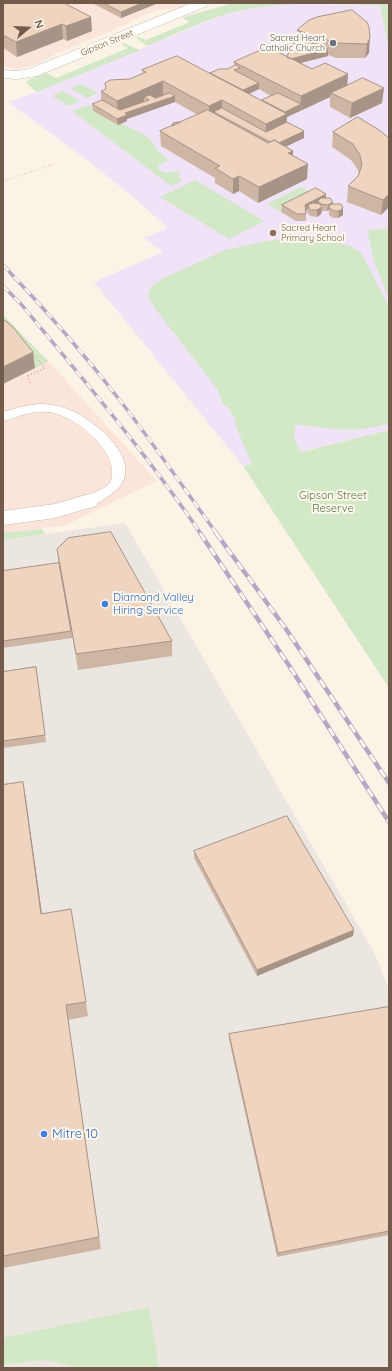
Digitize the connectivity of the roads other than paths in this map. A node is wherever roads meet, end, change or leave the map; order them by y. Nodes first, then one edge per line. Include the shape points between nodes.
1 (203, 3) edge
2 (6, 74) edge
3 (3, 417) edge
4 (89, 501) joint
5 (3, 518) edge

1 - 2 street, Gipson Street via 46,68 24,74
3 - 4 lane via 26,408 51,408 72,415 93,430 113,453 119,468 119,477 114,485
4 - 5 street via 55,511

